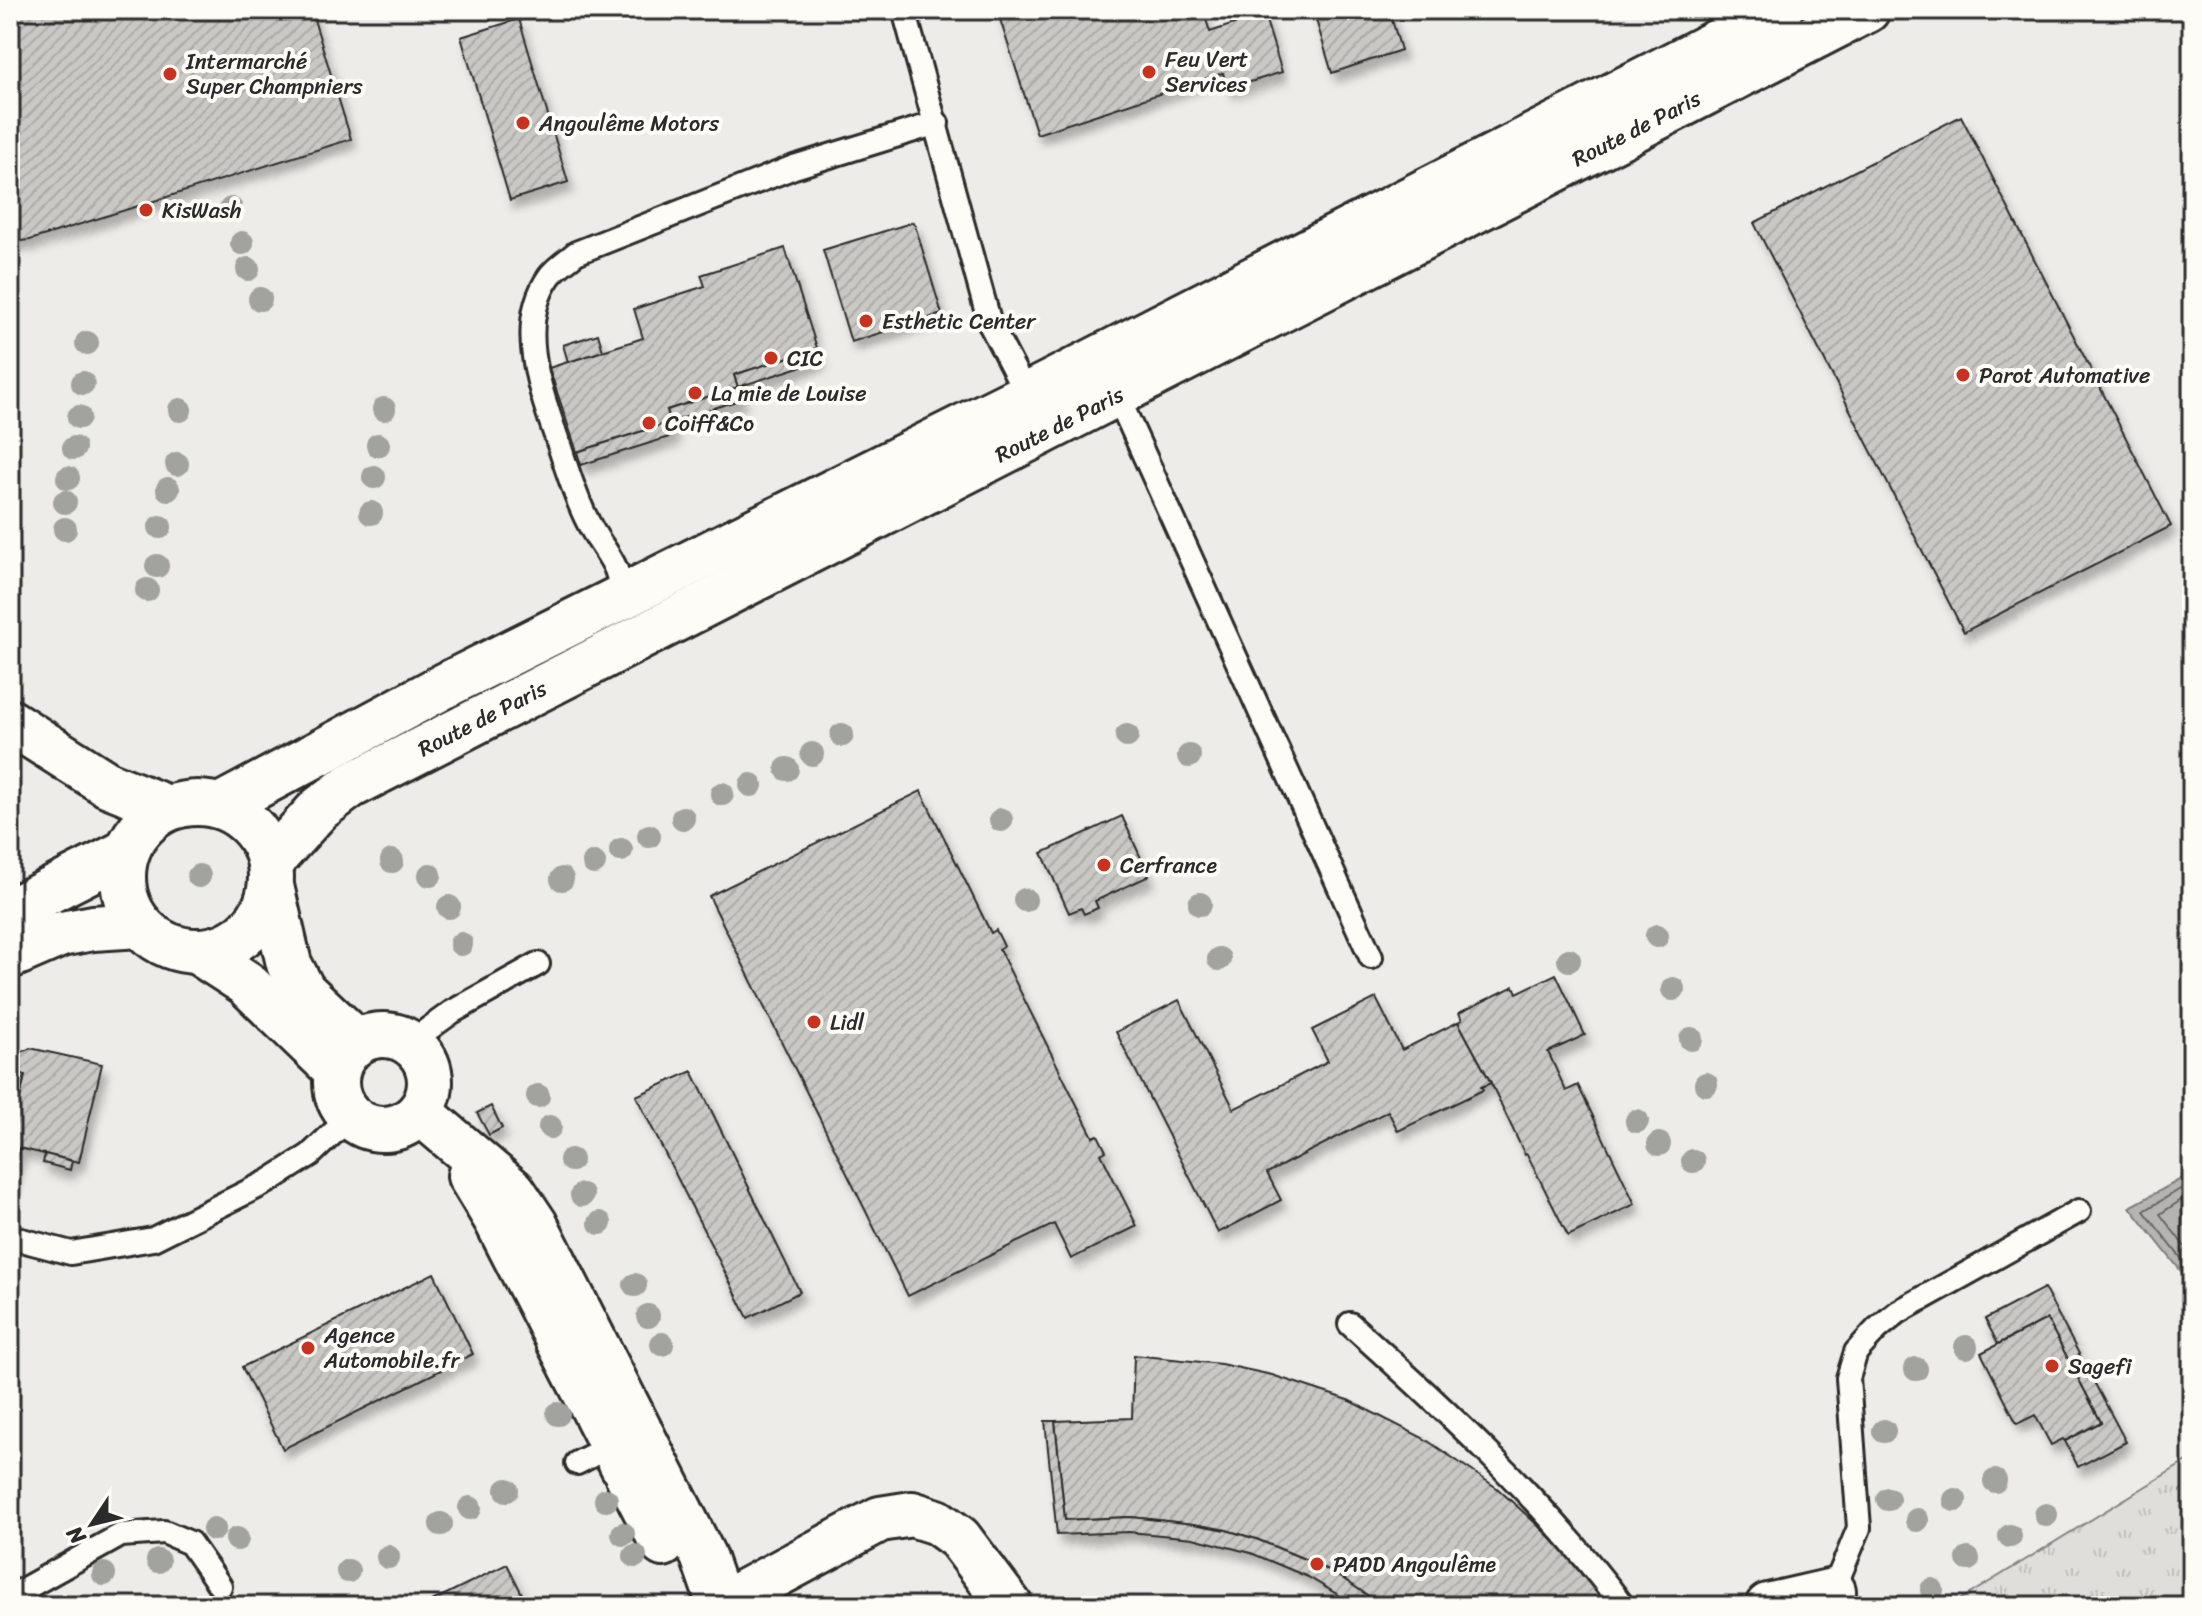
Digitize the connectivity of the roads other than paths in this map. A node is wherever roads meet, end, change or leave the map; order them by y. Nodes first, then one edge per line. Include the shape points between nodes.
1 (904, 10) edge
2 (1780, 10) edge
3 (1867, 10) edge
4 (937, 123) junction
5 (1027, 395) junction
6 (1117, 395) junction
7 (620, 599) junction
8 (10, 722) edge
9 (220, 806) junction
10 (167, 808) junction
11 (126, 852) junction
12 (271, 875) junction
13 (10, 911) edge
14 (140, 925) junction
15 (198, 952) junction
16 (10, 956) edge
17 (1371, 957) dead end
18 (538, 964) dead end
19 (409, 1043) junction
20 (347, 1057) junction
21 (350, 1117) junction
22 (433, 1124) junction
23 (2079, 1211) dead end
24 (10, 1237) edge
25 (1350, 1324) dead end
26 (220, 1586) dead end
27 (1833, 1591) joint
28 (10, 1597) edge
29 (720, 1605) edge
30 (1010, 1606) edge
31 (1623, 1606) edge
32 (1768, 1606) edge

1 - 4 lane
2 - 5 main road, Route de Paris
3 - 6 main road, Route de Paris
4 - 5 lane via 990,324
4 - 7 lane via 794,167 576,253 549,276 533,333 537,379 588,524 621,580
5 - 7 main road, Route de Paris
6 - 12 main road, Route de Paris via 350,786 319,809
6 - 17 lane
7 - 9 main road, Route de Paris
8 - 10 main road via 107,784
9 - 10 main road via 184,803
9 - 12 main road via 238,814 264,844
10 - 11 main road via 149,819
11 - 13 main road
11 - 14 main road via 122,878 127,903
12 - 15 main road via 265,907 254,925 238,939
12 - 20 main road via 289,964
14 - 15 main road via 156,940
14 - 16 main road via 61,934
15 - 20 main road
18 - 19 lane
19 - 20 main road via 370,1036
19 - 22 main road via 428,1067
20 - 21 main road via 336,1087
21 - 22 main road via 378,1130
21 - 24 lane via 310,1155 269,1181 153,1239 71,1253
22 - 29 main road via 496,1219 677,1570
23 - 27 lane via 1898,1312 1856,1352 1848,1378 1859,1528
25 - 31 lane via 1540,1509
26 - 28 lane via 190,1543 164,1532 121,1535
27 - 32 main road
29 - 30 main road via 880,1519 912,1514 937,1522 959,1538

